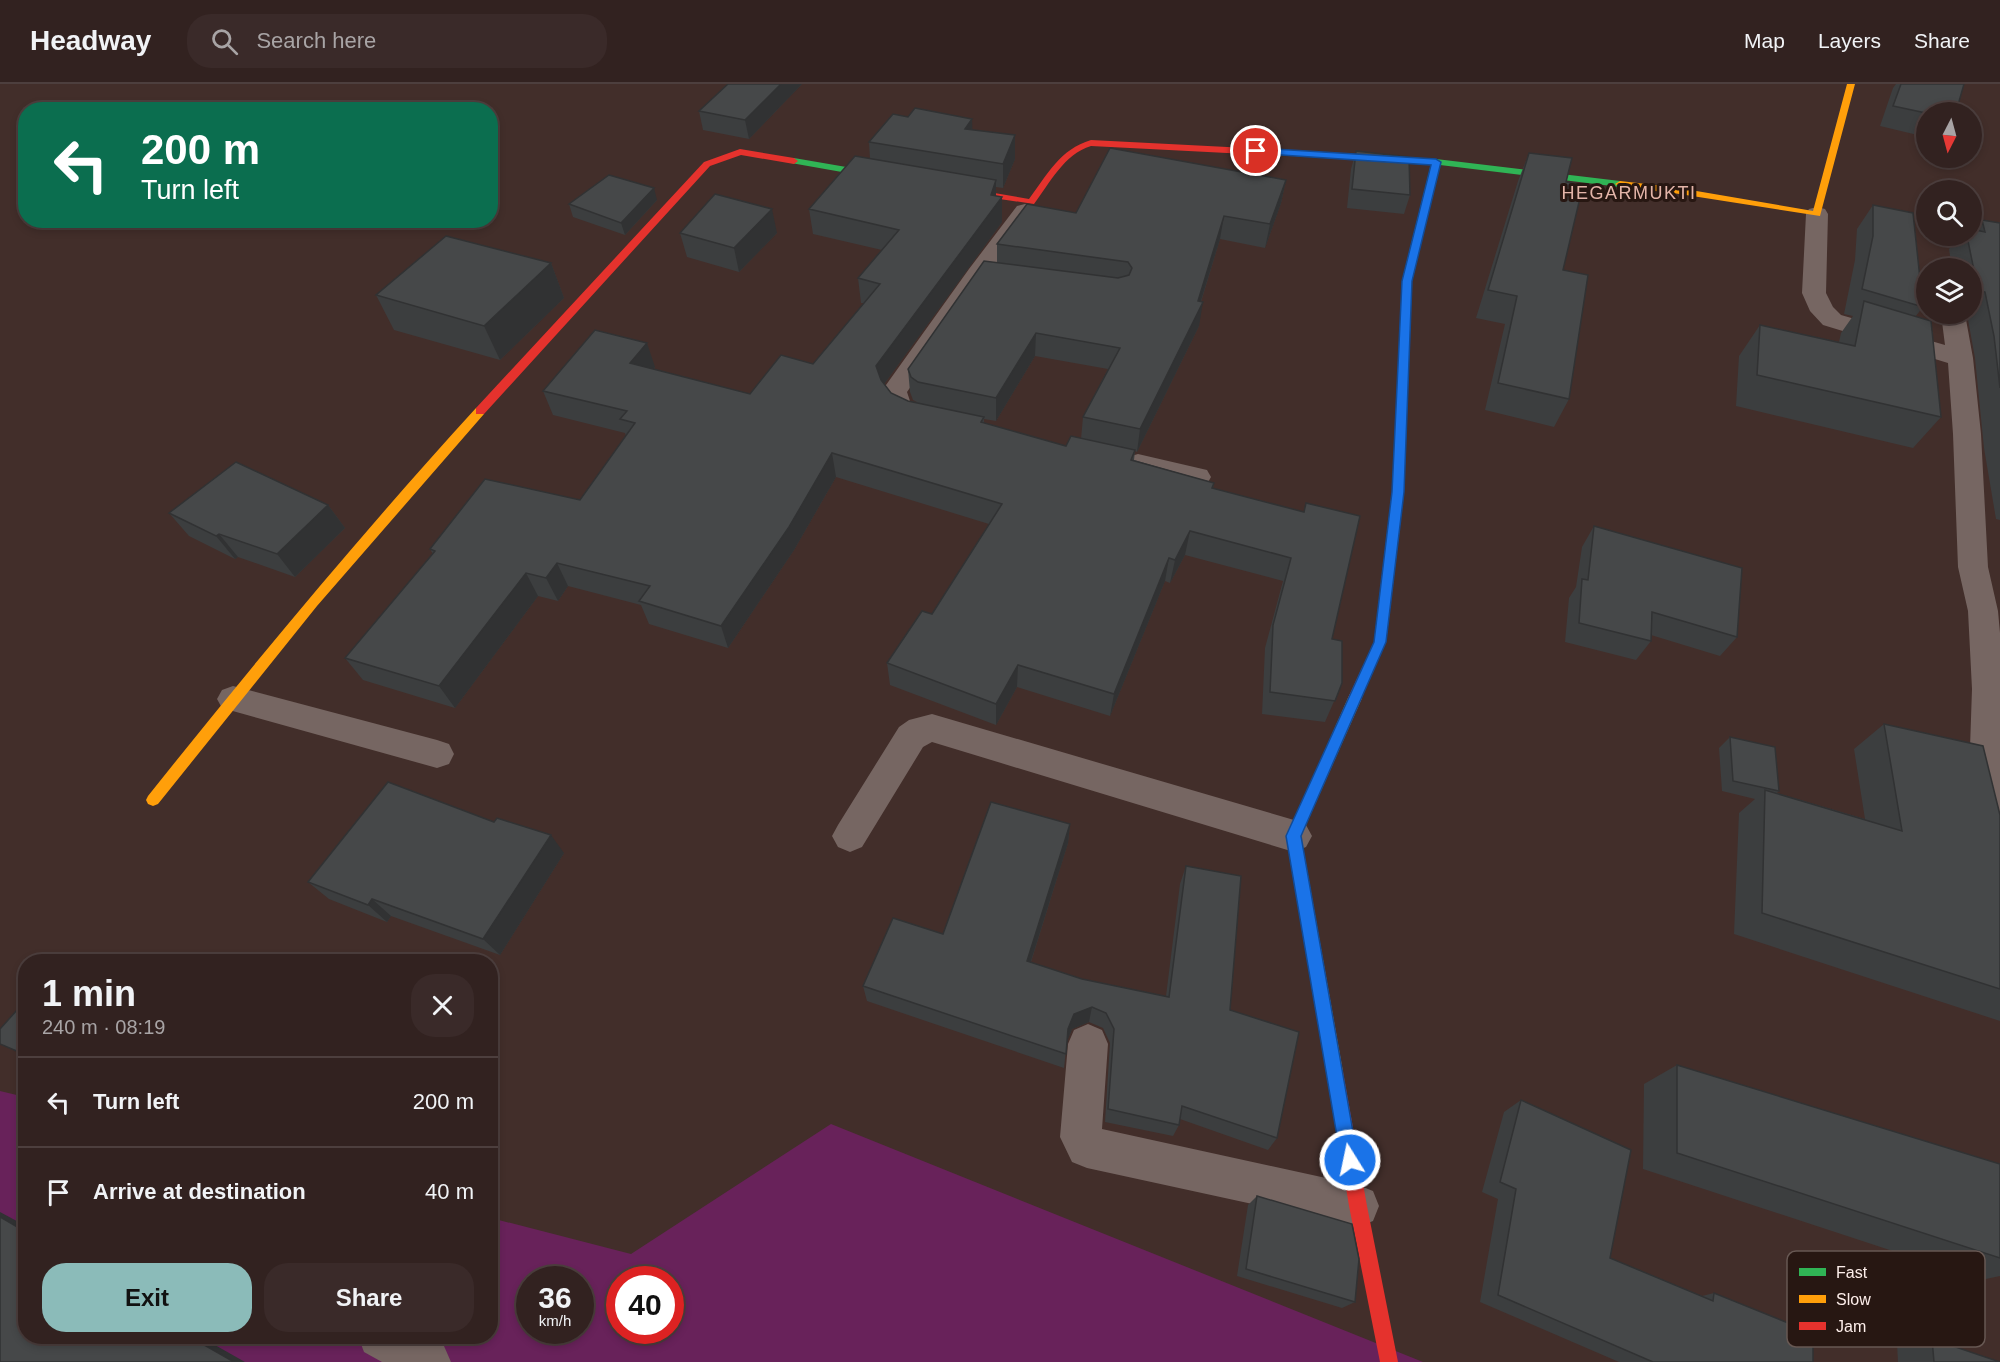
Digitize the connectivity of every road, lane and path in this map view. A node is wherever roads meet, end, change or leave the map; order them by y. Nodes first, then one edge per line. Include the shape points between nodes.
1 (1851, 84) edge
2 (1436, 162) junction
3 (895, 179) edge
4 (941, 187) edge
5 (1031, 202) junction
6 (1816, 214) junction
7 (1955, 324) edge
8 (1960, 358) junction
9 (946, 422) edge
10 (1117, 459) edge
11 (1197, 477) edge
12 (233, 699) junction
13 (437, 754) dead end
14 (153, 800) dead end
15 (850, 836) dead end
16 (1294, 836) junction
17 (2000, 847) edge
18 (1088, 1044) dead end
19 (1358, 1206) junction
20 (395, 1344) edge
21 (428, 1362) edge
22 (1389, 1362) edge

1 - 6 street
2 - 5 street via 1095,143 1072,151
2 - 6 street via 1673,190
2 - 16 street via 1407,281 1398,492 1380,642
3 - 12 street via 740,152 707,164 412,485
4 - 5 street
5 - 9 street via 988,275 894,392 903,411
6 - 8 street via 1814,293 1826,316
7 - 8 street
8 - 17 street via 1973,567 1983,610 1987,748
10 - 11 street
12 - 13 street
12 - 14 street
15 - 16 street via 911,737 932,728
16 - 19 street
18 - 19 street via 1081,1137 1087,1147
19 - 22 street
20 - 21 street

